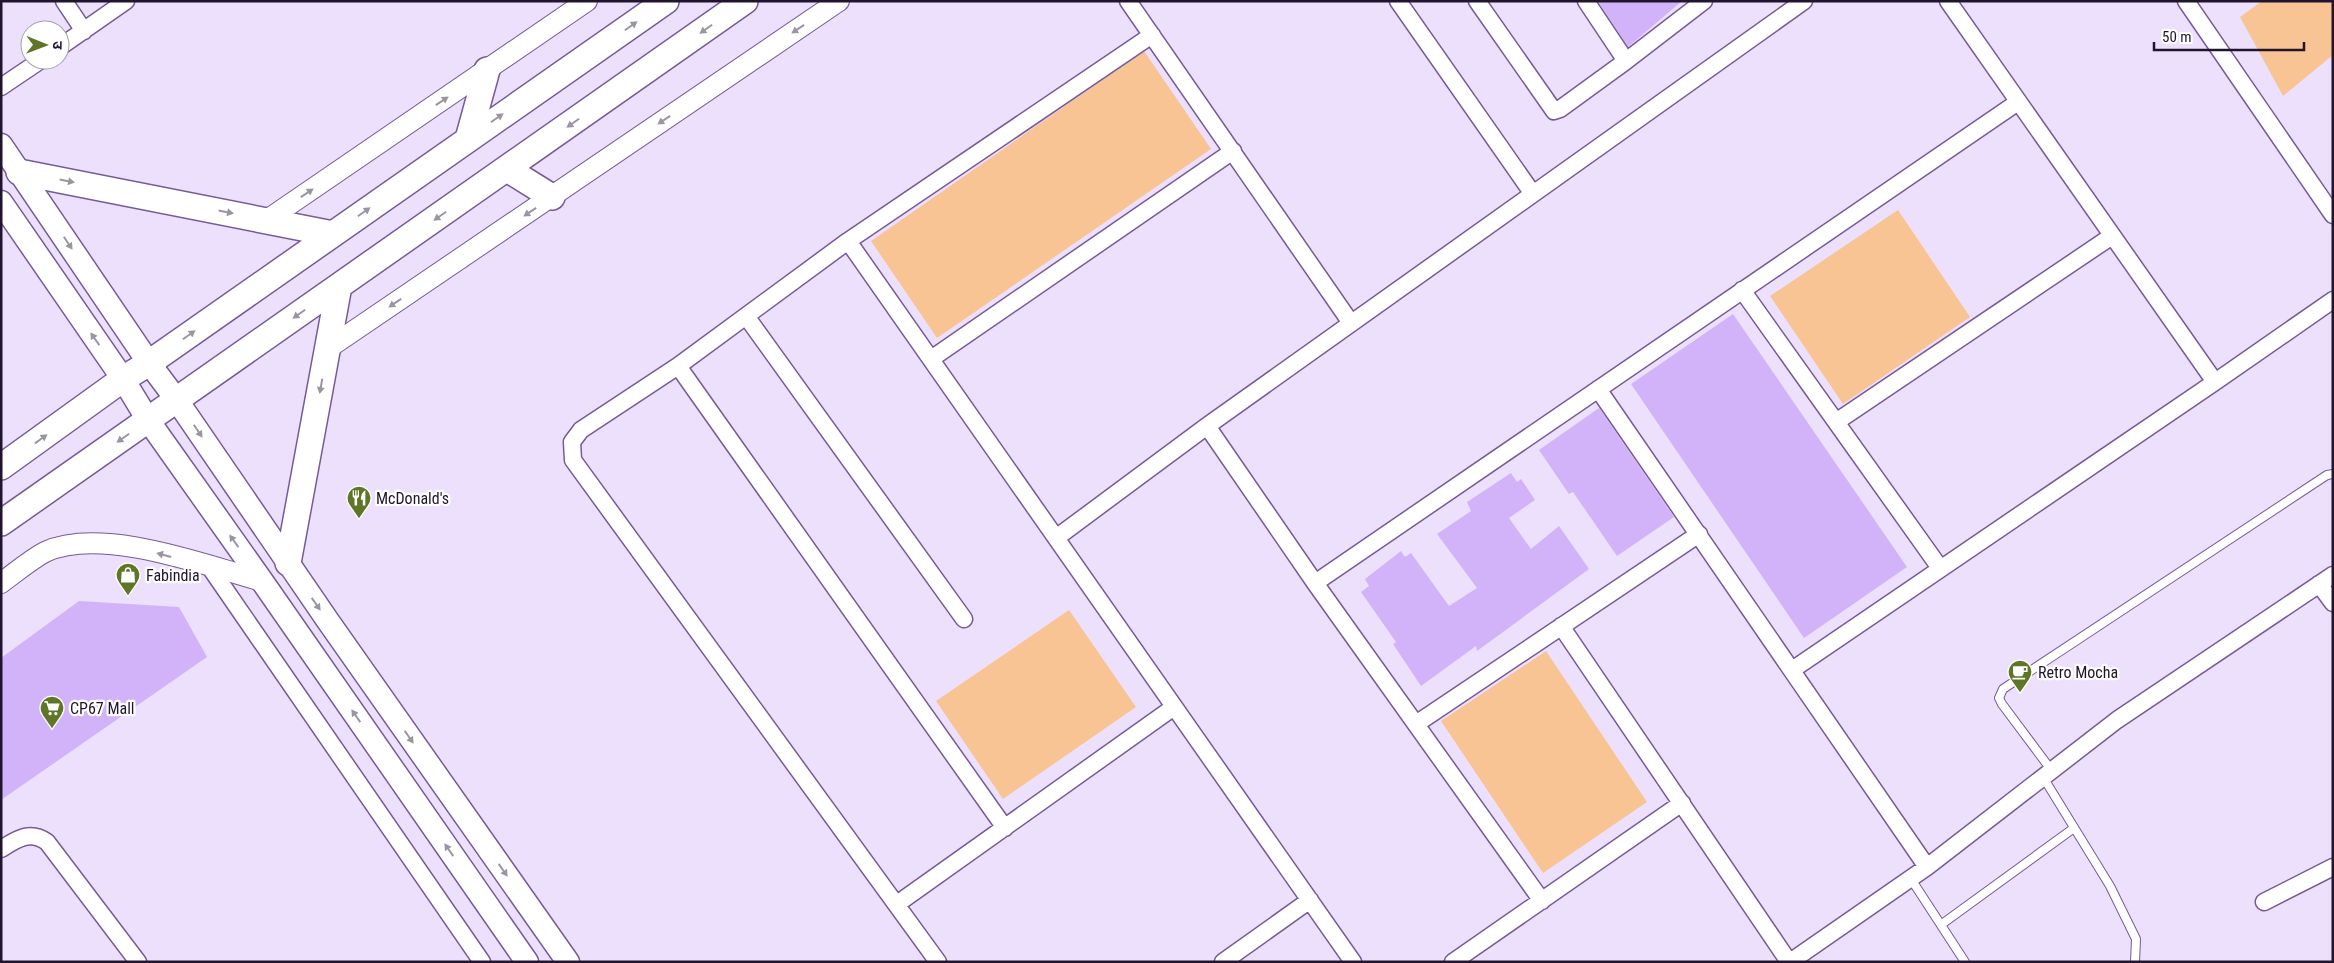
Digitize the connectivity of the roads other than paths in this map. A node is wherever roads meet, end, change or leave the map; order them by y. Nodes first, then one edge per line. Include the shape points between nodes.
1 (64, 1) edge
2 (126, 1) edge
3 (587, 1) edge
4 (666, 1) edge
5 (746, 1) edge
6 (838, 1) edge
7 (1128, 1) edge
8 (1398, 1) edge
9 (1476, 1) edge
10 (1586, 1) edge
11 (1704, 1) edge
12 (1804, 1) edge
13 (1948, 1) edge
14 (2186, 1) edge
15 (84, 31) junction
16 (1152, 36) junction
17 (70, 40) edge
18 (1626, 61) junction
19 (22, 70) edge
20 (488, 70) junction
21 (4, 80) edge
22 (2018, 102) junction
23 (468, 139) junction
24 (1, 145) edge
25 (1233, 151) junction
26 (507, 169) junction
27 (19, 172) junction
28 (1533, 194) junction
29 (552, 197) junction
30 (1, 202) edge
31 (2333, 216) edge
32 (267, 220) junction
33 (333, 234) junction
34 (2112, 236) junction
35 (848, 241) junction
36 (339, 286) junction
37 (1742, 290) junction
38 (2333, 300) edge
39 (746, 316) junction
40 (1351, 323) junction
41 (327, 349) junction
42 (931, 359) junction
43 (149, 363) junction
44 (678, 366) junction
45 (123, 379) junction
46 (2215, 382) junction
47 (1598, 389) junction
48 (176, 399) junction
49 (148, 420) junction
50 (1836, 422) junction
51 (1207, 426) junction
52 (1, 467) edge
53 (2333, 474) edge
54 (1, 523) edge
55 (1698, 534) junction
56 (1056, 538) junction
57 (288, 564) junction
58 (209, 566) junction
59 (1940, 568) junction
60 (2326, 579) edge
61 (262, 580) junction
62 (1, 583) edge
63 (1315, 583) junction
64 (2333, 603) edge
65 (964, 620) dead end
66 (1561, 626) junction
67 (1792, 670) junction
68 (1174, 707) junction
69 (1416, 724) junction
70 (2047, 774) junction
71 (1682, 803) junction
72 (1005, 828) junction
73 (2074, 828) junction
74 (1, 850) edge
75 (1927, 867) junction
76 (2333, 867) edge
77 (1911, 879) junction
78 (1310, 900) junction
79 (1542, 901) junction
80 (2264, 902) dead end
81 (897, 904) junction
82 (1942, 924) junction
83 (138, 962) edge
84 (482, 962) edge
85 (527, 962) edge
86 (568, 962) edge
87 (938, 962) edge
88 (1223, 962) edge
89 (1353, 962) edge
90 (1453, 962) edge
91 (1790, 962) edge
92 (1965, 962) edge
93 (2135, 962) edge

1 - 15 street
2 - 15 street
3 - 20 street
23 -> 4 main road
5 -> 26 main road
6 -> 29 street
7 - 16 street
8 - 28 street
9 - 18 street via 1554,111 1560,110
10 - 18 street
11 - 18 street
12 - 28 street
13 - 22 street
14 - 31 street
15 - 17 street
16 - 25 street
16 - 35 street
19 - 21 street
20 - 23 main road
32 -> 20 street
22 - 34 street
22 - 37 street
33 -> 23 main road
24 - 27 main road
25 - 40 street
25 - 42 street
26 - 29 main road
26 -> 36 main road
27 -> 32 main road
27 -> 43 main road
28 - 40 street
29 -> 41 street
45 -> 30 main road
32 - 33 main road
43 -> 33 main road
34 - 46 street
34 - 50 street
35 - 39 street
35 - 42 street
36 - 41 main road
36 -> 48 main road
37 - 47 street
37 - 50 street
38 - 46 street
39 - 44 street
39 - 65 street
40 - 51 street
41 -> 57 main road
42 - 56 street
43 - 45 main road
43 - 48 main road
44 - 72 street
44 - 81 street via 581,430 572,442 573,460
45 - 49 main road
52 -> 45 main road
46 - 59 street
47 - 55 street
47 - 63 street
48 - 49 main road
48 -> 57 main road
49 -> 54 main road
61 -> 49 main road
50 - 59 street
51 - 56 street
51 - 63 street
53 - 70 lane via 2003,689 1999,698 2002,704
55 - 66 street
55 - 67 street
56 - 68 street
57 -> 86 main road
58 - 61 street
58 -> 62 street via 138,548 81,543 46,552
58 - 84 street
59 - 67 street
60 - 64 street
60 - 70 street via 2117,720
85 -> 61 main road
63 - 69 street
66 - 69 street
66 - 71 street
67 - 75 street
68 - 72 street
68 - 78 street
69 - 79 street
70 - 73 lane
70 - 75 street
71 - 79 street
71 - 91 street
72 - 81 street
73 - 82 lane
73 - 93 lane via 2110,886 2136,939
74 - 83 street via 28,835 38,836 47,842
75 - 77 street
76 - 80 street
77 - 82 lane
77 - 91 street
78 - 88 street
78 - 89 street
79 - 90 street
81 - 87 street
82 - 92 lane

